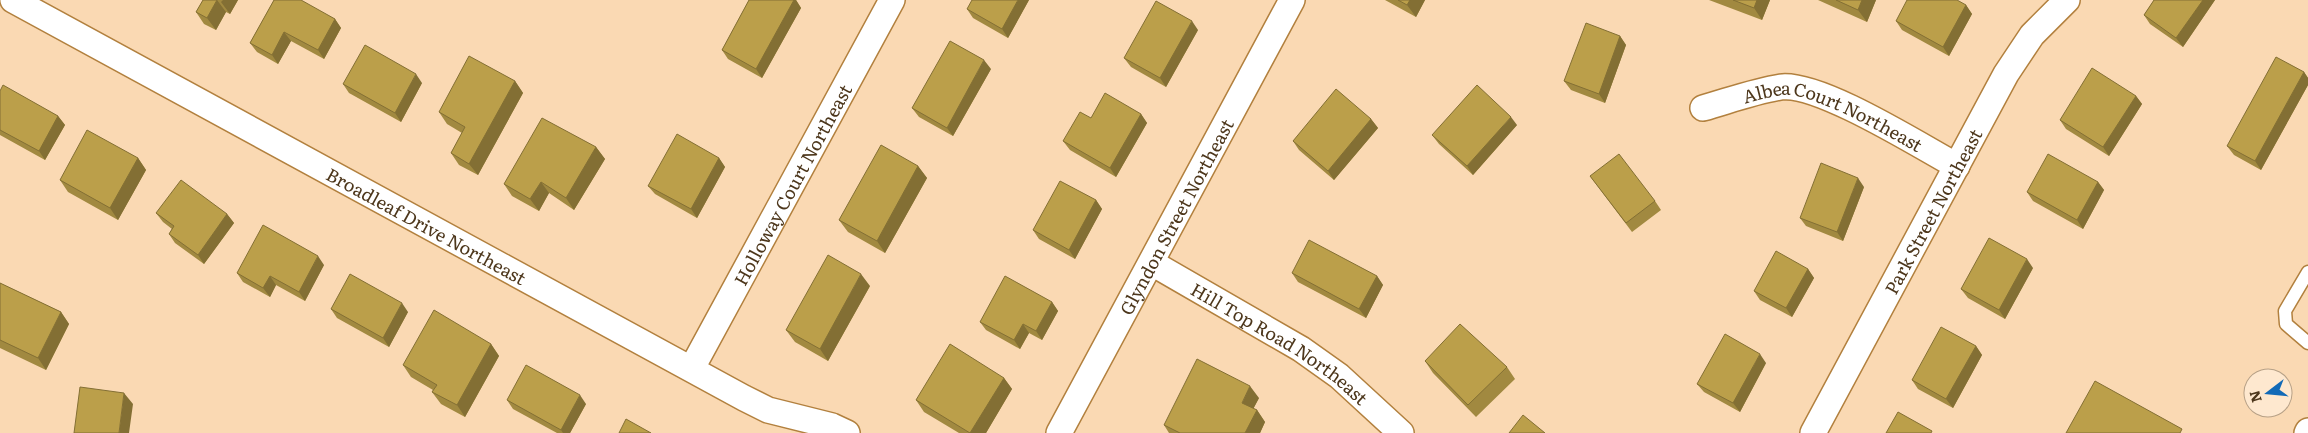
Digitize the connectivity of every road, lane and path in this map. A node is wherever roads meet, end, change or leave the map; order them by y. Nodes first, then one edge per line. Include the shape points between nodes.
1 (13, 0) edge
2 (892, 0) edge
3 (1292, 0) edge
4 (2068, 0) edge
5 (1703, 108) dead end
6 (1957, 166) junction
7 (1152, 263) junction
8 (2308, 272) edge
9 (2308, 343) edge
10 (692, 368) junction
11 (847, 433) edge
12 (1059, 433) edge
13 (1401, 433) edge
14 (1813, 433) edge

1 - 10 street, Broadleaf Drive Northeast
2 - 10 street, Holloway Court Northeast
3 - 7 street, Glyndon Street Northeast
4 - 6 street, Park Street Northeast via 2027,43 2006,74
5 - 6 street, Albea Court Northeast via 1781,87 1800,88 1832,99
6 - 14 street, Park Street Northeast
7 - 12 street, Glyndon Street Northeast
7 - 13 street, Hill Top Road Northeast via 1301,349 1338,376
8 - 9 lane via 2286,311 2286,324
10 - 11 street, Broadleaf Drive Northeast via 768,410 832,426

